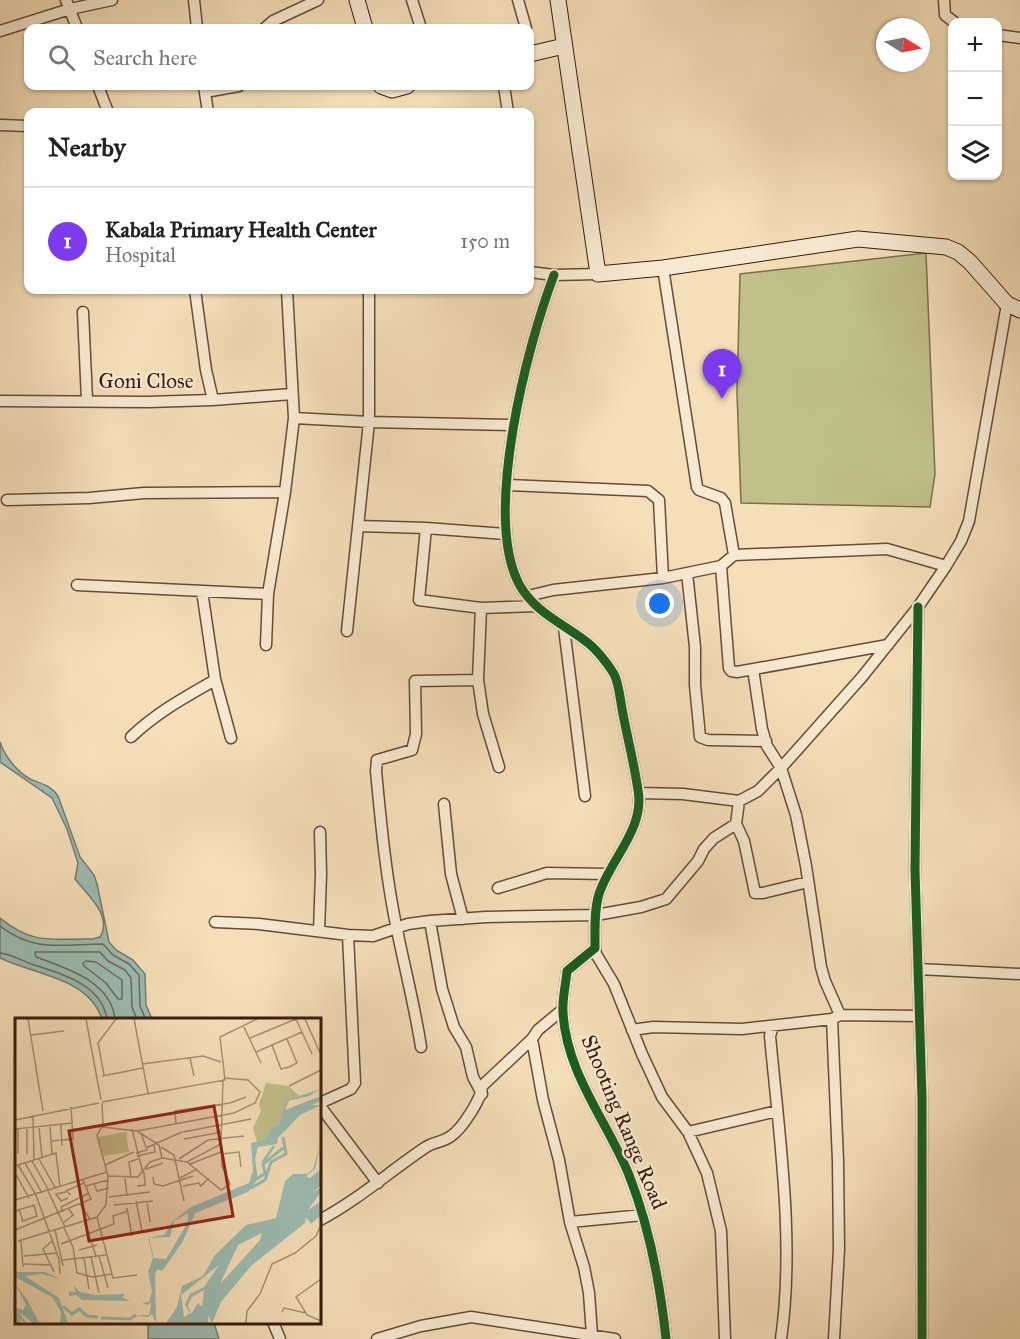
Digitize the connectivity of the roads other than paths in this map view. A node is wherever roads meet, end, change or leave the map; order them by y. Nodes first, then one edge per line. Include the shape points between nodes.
1 (112, 0) edge
2 (194, 0) edge
3 (318, 0) edge
4 (357, 0) edge
5 (412, 0) edge
6 (518, 0) edge
7 (558, 0) edge
8 (944, 0) edge
9 (68, 5) edge
10 (949, 18) edge
11 (75, 24) edge
12 (197, 24) edge
13 (270, 24) edge
14 (364, 24) edge
15 (420, 24) edge
16 (525, 24) edge
17 (0, 30) edge
18 (1002, 36) edge
19 (1020, 38) edge
20 (564, 46) junction
21 (534, 49) edge
22 (100, 90) edge
23 (205, 90) edge
24 (505, 90) edge
25 (106, 108) edge
26 (206, 108) edge
27 (507, 108) edge
28 (0, 125) edge
29 (24, 126) edge
30 (663, 268) junction
31 (534, 273) edge
32 (598, 274) junction
33 (554, 275) junction
34 (196, 294) edge
35 (287, 294) edge
36 (369, 294) edge
37 (1013, 307) edge
38 (83, 312) dead end
39 (292, 394) junction
40 (87, 400) junction
41 (213, 400) junction
42 (0, 401) edge
43 (294, 418) junction
44 (369, 422) junction
45 (514, 425) junction
46 (507, 485) junction
47 (285, 492) junction
48 (7, 500) dead end
49 (359, 526) junction
50 (426, 528) junction
51 (505, 534) junction
52 (734, 555) junction
53 (721, 566) junction
54 (946, 566) junction
55 (687, 573) junction
56 (663, 578) junction
57 (78, 585) dead end
58 (202, 591) junction
59 (268, 594) junction
60 (528, 596) junction
61 (537, 606) junction
62 (482, 608) junction
63 (918, 608) junction
64 (564, 628) junction
65 (347, 631) dead end
66 (266, 645) dead end
67 (888, 645) junction
68 (753, 669) junction
69 (215, 680) junction
70 (478, 680) junction
71 (131, 737) dead end
72 (231, 738) dead end
73 (766, 741) junction
74 (499, 767) dead end
75 (781, 768) junction
76 (639, 793) junction
77 (585, 796) dead end
78 (739, 801) junction
79 (444, 804) dead end
80 (735, 824) junction
81 (320, 832) dead end
82 (607, 874) junction
83 (808, 882) junction
84 (498, 888) dead end
85 (596, 915) junction
86 (463, 919) junction
87 (430, 921) junction
88 (215, 922) dead end
89 (396, 928) junction
90 (319, 931) junction
91 (348, 935) junction
92 (595, 948) junction
93 (918, 969) junction
94 (1020, 974) edge
95 (562, 1010) junction
96 (919, 1016) junction
97 (836, 1017) junction
98 (773, 1026) junction
99 (632, 1030) junction
100 (532, 1039) junction
101 (421, 1047) dead end
102 (482, 1094) junction
103 (321, 1104) edge
104 (321, 1105) edge
105 (777, 1112) junction
106 (688, 1132) junction
107 (378, 1183) junction
108 (644, 1215) junction
109 (321, 1220) edge
110 (570, 1222) junction
111 (273, 1324) edge
112 (592, 1335) junction
113 (577, 1336) edge
114 (280, 1339) edge
115 (377, 1339) edge
116 (615, 1339) edge
117 (666, 1339) edge
118 (725, 1339) edge
119 (781, 1339) edge
120 (834, 1339) edge
121 (922, 1339) edge

1 - 9 street
2 - 12 street
3 - 13 street
4 - 14 street
5 - 15 street
6 - 16 street
7 - 20 street
8 - 10 street
9 - 11 street
9 - 17 street
18 - 19 street
20 - 21 street
20 - 32 street
22 - 25 street
23 - 26 street
24 - 27 street
28 - 29 street
30 - 32 street
30 - 37 street via 858,239 946,248 970,262
30 - 52 street via 697,487 725,503
31 - 33 street
32 - 33 street
33 - 45 street via 529,351
34 - 41 street
35 - 39 street
36 - 44 street
37 - 54 street via 969,521
38 - 40 street
39 - 41 street, Goni Close
39 - 43 street
40 - 41 street, Goni Close
40 - 42 street, Goni Close
43 - 44 street
43 - 47 street
44 - 45 street
44 - 49 street
45 - 46 street
46 - 51 street
46 - 56 street via 648,491 657,496
47 - 48 street via 144,493
47 - 59 street
49 - 50 street
49 - 65 street
50 - 51 street
50 - 62 street via 419,600
51 - 60 street via 519,584
52 - 53 street
52 - 54 street via 887,549
53 - 55 street
53 - 68 street via 729,668 737,672
54 - 63 street
55 - 56 street
55 - 73 street via 700,737
56 - 60 street
57 - 58 street
58 - 59 street
58 - 69 street
59 - 66 street
60 - 61 street
61 - 62 street
61 - 64 street
62 - 70 street
63 - 67 street
63 - 93 street
64 - 76 street via 588,643 614,675
64 - 77 street
67 - 68 street
67 - 75 street
68 - 73 street
69 - 71 street via 165,709
69 - 72 street
70 - 74 street via 483,714
70 - 89 street via 415,681 416,734 412,750 377,760 384,852
73 - 75 street
75 - 78 street via 758,791
75 - 83 street via 796,815
76 - 78 street
76 - 82 street via 631,833
78 - 80 street
79 - 86 street via 451,874
80 - 83 street via 744,841 755,893
80 - 85 street via 704,849 666,899 641,908
81 - 90 street
82 - 84 street via 547,873
82 - 85 street via 598,895
83 - 97 street via 821,967
85 - 86 street
85 - 92 street
86 - 87 street
87 - 89 street
87 - 102 street via 442,989 454,1028 466,1047 472,1077
88 - 90 street
89 - 91 street via 373,936
89 - 101 street
90 - 91 street
91 - 103 street via 355,1083 351,1089
92 - 95 street, Shooting Range Road via 567,971
92 - 99 street
93 - 94 street
93 - 96 street
95 - 100 street
95 - 108 street, Shooting Range Road via 571,1055
96 - 97 street
96 - 121 street
97 - 98 street
97 - 120 street via 839,1249
98 - 99 street
98 - 105 street via 770,1036
99 - 106 street via 662,1097
100 - 102 street via 482,1086
100 - 110 street
102 - 107 street via 451,1137 428,1145
104 - 107 street
105 - 106 street
105 - 119 street via 786,1226
106 - 118 street via 707,1173 721,1231
107 - 109 street
108 - 110 street
108 - 117 street, Shooting Range Road
110 - 112 street via 584,1267
111 - 114 street
112 - 113 street
112 - 116 street
113 - 115 street via 471,1317

